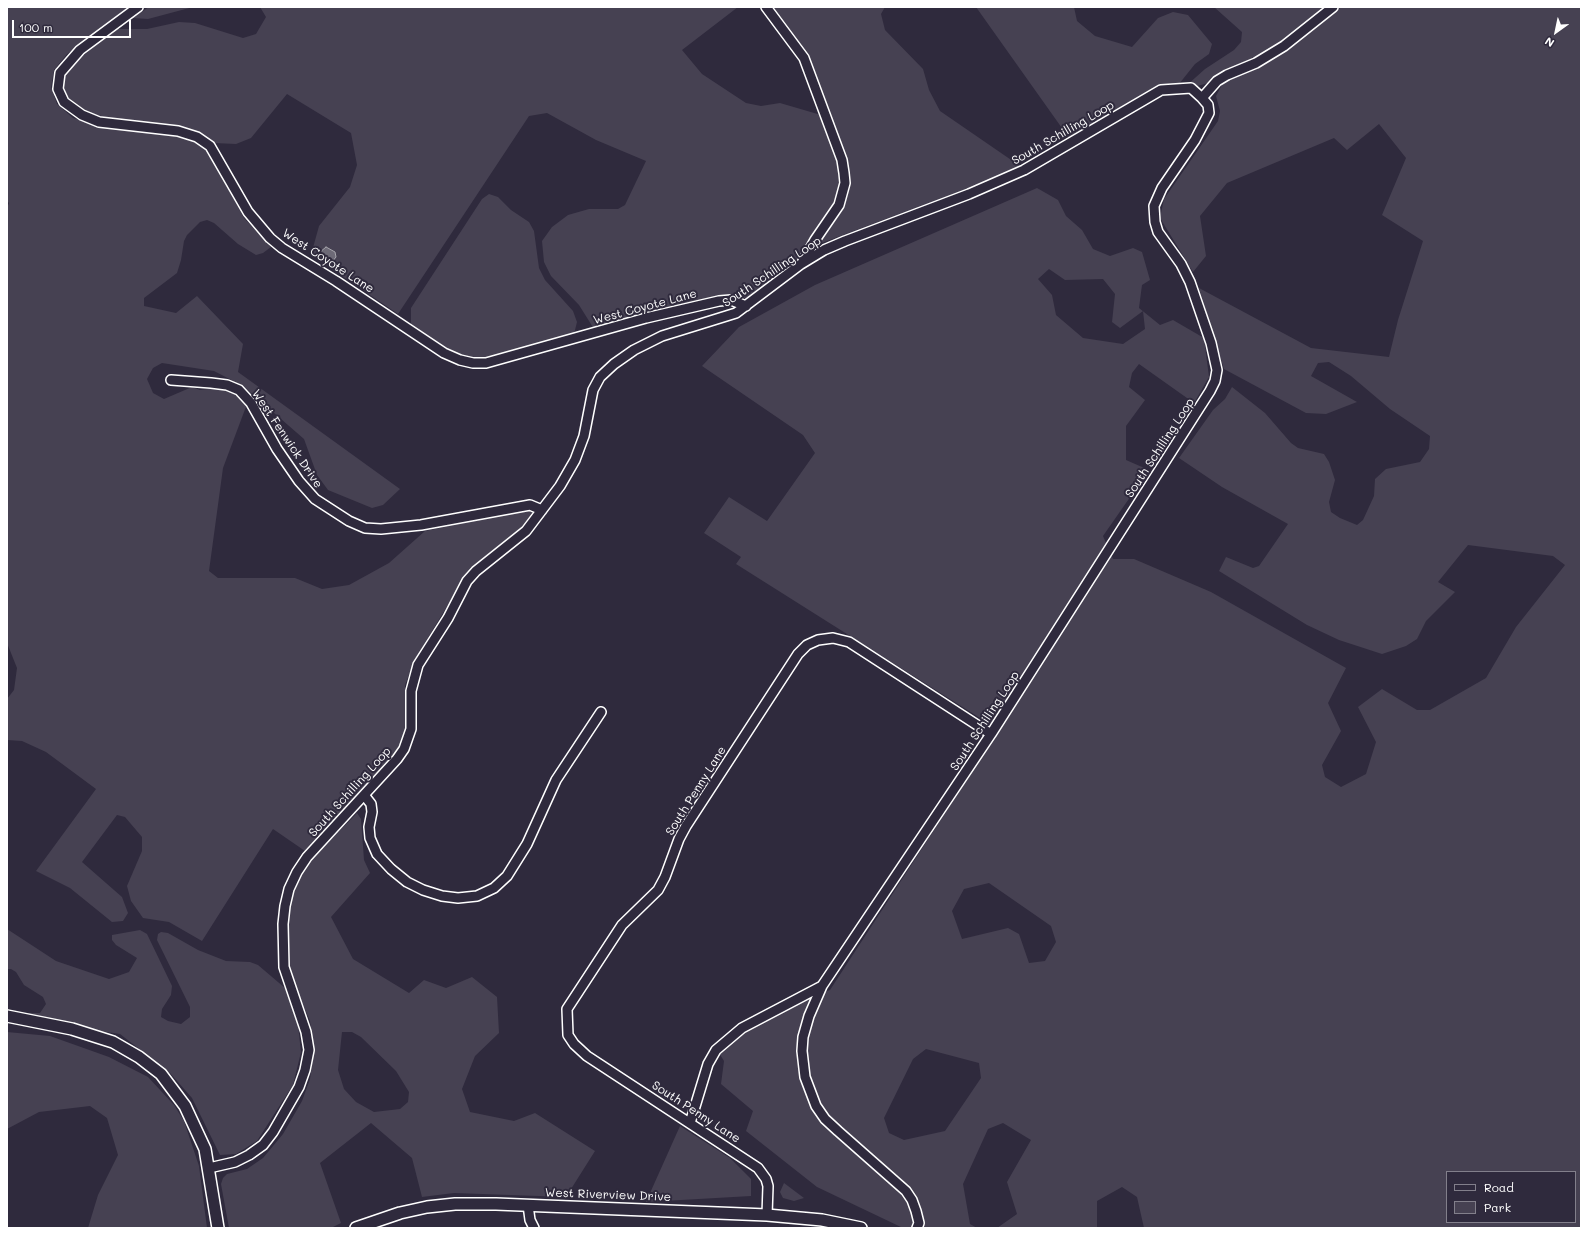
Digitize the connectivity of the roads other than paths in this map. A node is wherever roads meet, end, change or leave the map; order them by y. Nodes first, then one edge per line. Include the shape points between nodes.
1 (138, 7) edge
2 (766, 7) edge
3 (1333, 7) edge
4 (1202, 98) junction
5 (802, 264) junction
6 (746, 306) junction
7 (171, 380) dead end
8 (542, 510) junction
9 (601, 712) dead end
10 (991, 734) junction
11 (364, 795) junction
12 (822, 986) junction
13 (7, 1016) edge
14 (690, 1123) junction
15 (209, 1168) junction
16 (528, 1205) junction
17 (767, 1215) junction
18 (374, 1224) edge
19 (218, 1228) edge
20 (356, 1228) edge
21 (534, 1228) edge
22 (860, 1228) edge
23 (917, 1228) edge

1 - 6 street, West Coyote Lane via 80,50 60,73 58,89 64,102 82,115 99,122 178,131 197,137 210,146 248,212 270,238 460,360 473,363 500,360 646,318 719,301 731,300
2 - 5 street via 804,58 842,160 844,173 845,183 839,205
3 - 4 street via 1284,46 1256,63 1227,75
4 - 5 street, South Schilling Loop via 1190,88 1161,90 1024,170 969,194 845,241
4 - 10 street, South Schilling Loop via 1208,105 1209,113 1195,140 1162,188 1154,206 1158,232 1181,264 1190,282 1211,343 1217,370 1215,381
5 - 6 street, South Schilling Loop
6 - 8 street, South Schilling Loop via 725,318 662,336 634,350 600,376 593,390 584,436 575,460
7 - 8 street, West Fenwick Drive via 227,385 239,390 251,403 299,481 315,499 365,528 382,530 421,525 530,505
8 - 11 street, South Schilling Loop via 526,531 476,571 468,581 418,665 411,691 411,729 404,749
9 - 11 street via 556,780 527,844 507,876 494,888 478,896 442,896 407,882 391,869 377,854 370,838 371,804
10 - 12 street, South Schilling Loop
10 - 14 street, South Penny Lane via 849,642 834,638 818,640 807,645 798,654 686,826 658,890 622,925 567,1009 568,1035 574,1044 587,1056
11 - 15 street, South Schilling Loop via 306,857 289,889 285,906 284,967 302,1018 309,1050 299,1087 263,1145 235,1162
12 - 14 street via 742,1028 716,1050 708,1064
12 - 23 street, South Schilling Loop via 803,1037 803,1064 809,1091 825,1119 906,1191 916,1211 919,1223
13 - 15 street via 72,1029 113,1042 139,1057 161,1074 185,1106 205,1149
14 - 17 street, South Penny Lane via 758,1168 768,1186
15 - 19 street
16 - 17 street, West Riverview Drive
16 - 18 street, West Riverview Drive via 455,1204 427,1207
16 - 21 street
17 - 22 street, West Riverview Drive via 822,1220
18 - 20 street, West Riverview Drive

